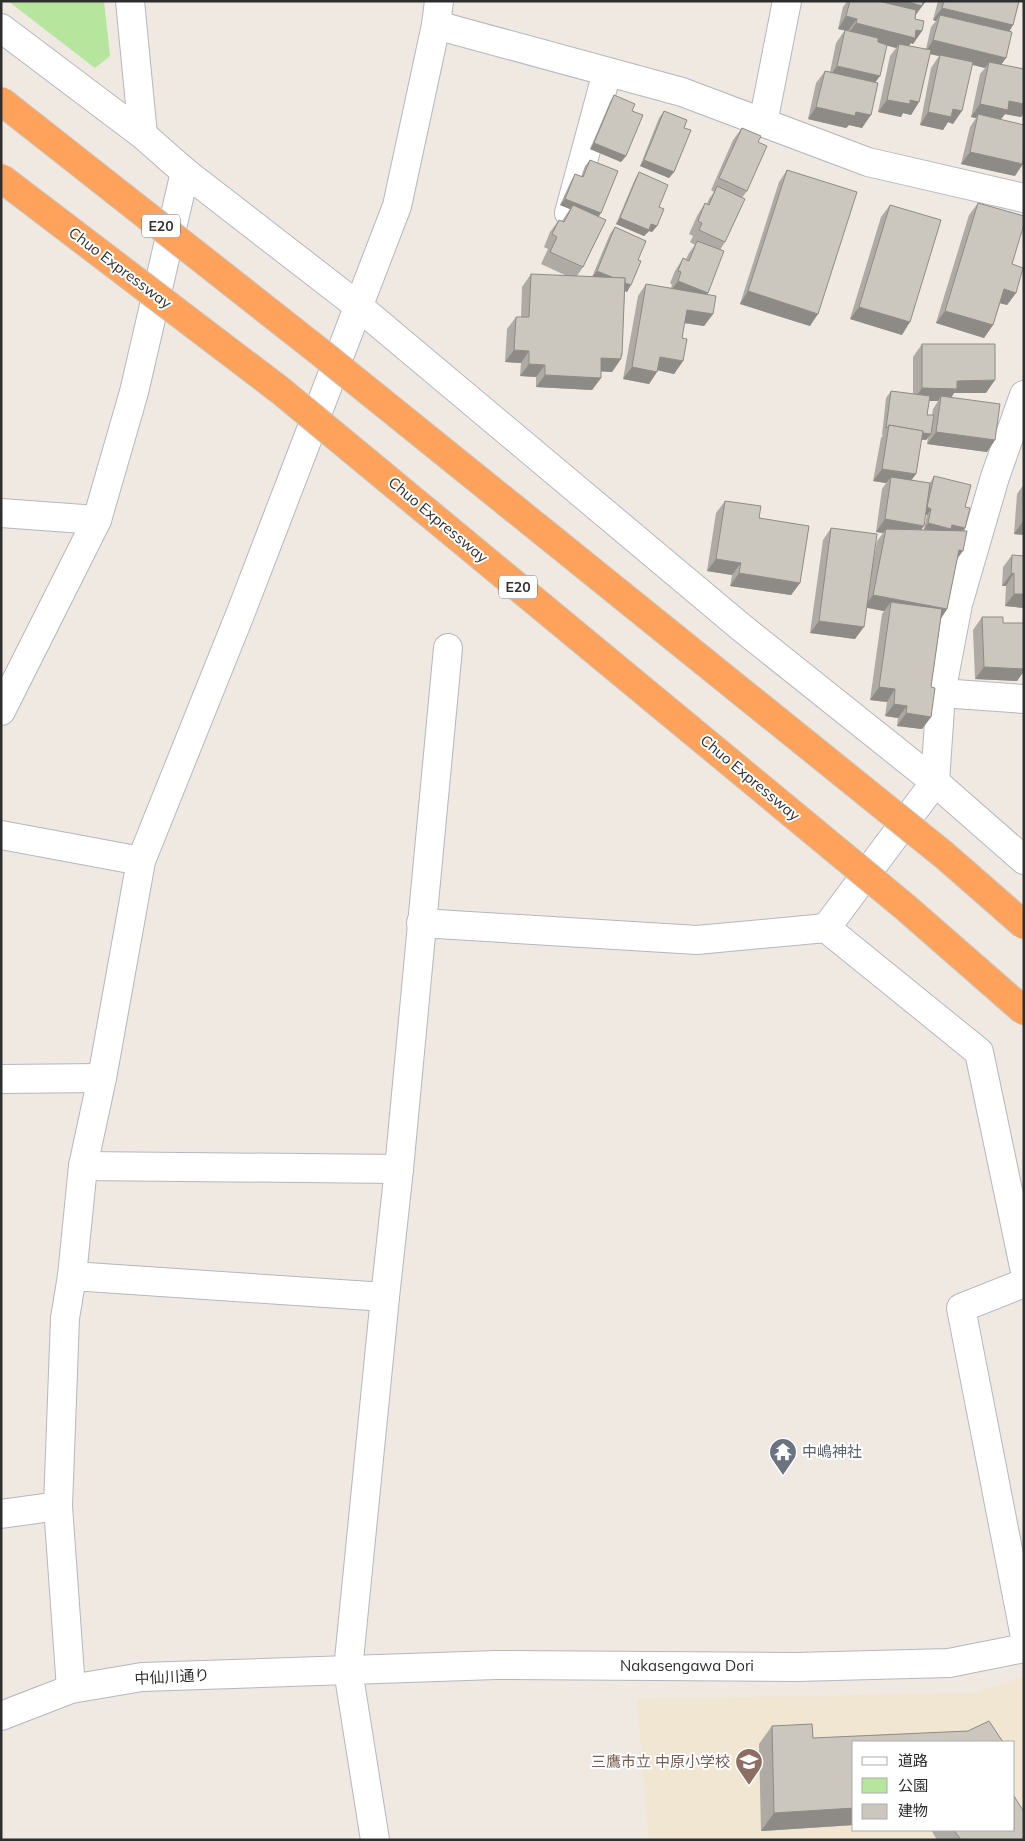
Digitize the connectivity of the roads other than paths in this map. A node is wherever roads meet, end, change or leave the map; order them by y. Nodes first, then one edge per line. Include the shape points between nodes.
1 (130, 1) edge
2 (787, 1) edge
3 (437, 13) edge
4 (1, 28) edge
5 (607, 72) junction
6 (1, 101) edge
7 (763, 123) junction
8 (143, 135) junction
9 (185, 172) junction
10 (1, 178) edge
11 (1024, 198) edge
12 (564, 235) edge
13 (358, 306) junction
14 (1024, 395) edge
15 (1, 513) edge
16 (96, 520) junction
17 (448, 648) dead end
18 (941, 693) junction
19 (1024, 699) edge
20 (1, 711) edge
21 (934, 782) junction
22 (1, 835) edge
23 (1024, 860) edge
24 (141, 861) junction
25 (421, 923) junction
26 (1024, 925) edge
27 (826, 928) junction
28 (1024, 1011) edge
29 (102, 1078) junction
30 (1, 1080) edge
31 (83, 1166) junction
32 (399, 1169) junction
33 (1024, 1267) edge
34 (72, 1276) junction
35 (1024, 1283) edge
36 (385, 1297) junction
37 (58, 1506) junction
38 (1, 1514) edge
39 (1024, 1632) edge
40 (1024, 1648) edge
41 (348, 1670) junction
42 (71, 1689) junction
43 (1, 1716) edge
44 (375, 1840) edge

1 - 8 street
2 - 7 street
3 - 5 street
3 - 13 street via 397,206
4 - 8 street
5 - 7 street via 682,92
5 - 12 street
6 - 26 highway, E20, bridge via 474,476 944,855
7 - 11 street via 868,162
8 - 9 street
9 - 13 street
9 - 16 street via 134,392
10 - 28 highway, Chuo Expressway / E20, bridge via 281,390 905,906
13 - 21 street via 742,628
13 - 24 street via 245,603
14 - 18 street via 995,477 958,604
15 - 16 street
16 - 20 street
17 - 25 street
18 - 19 street
18 - 21 street
21 - 23 street
21 - 27 street
22 - 24 street
24 - 29 street
25 - 27 street via 697,940
25 - 32 street
27 - 33 street via 979,1052
29 - 30 street
29 - 31 street
31 - 32 street
31 - 34 street
32 - 36 street
34 - 36 street
34 - 37 street via 65,1318
35 - 39 street via 961,1308
36 - 41 street
37 - 38 street
37 - 42 street
40 - 41 street, Nakasengawa Dori via 940,1663 797,1667 496,1665
41 - 42 street, 中仙川通り via 142,1677
41 - 44 street
42 - 43 street, 中仙川通り

